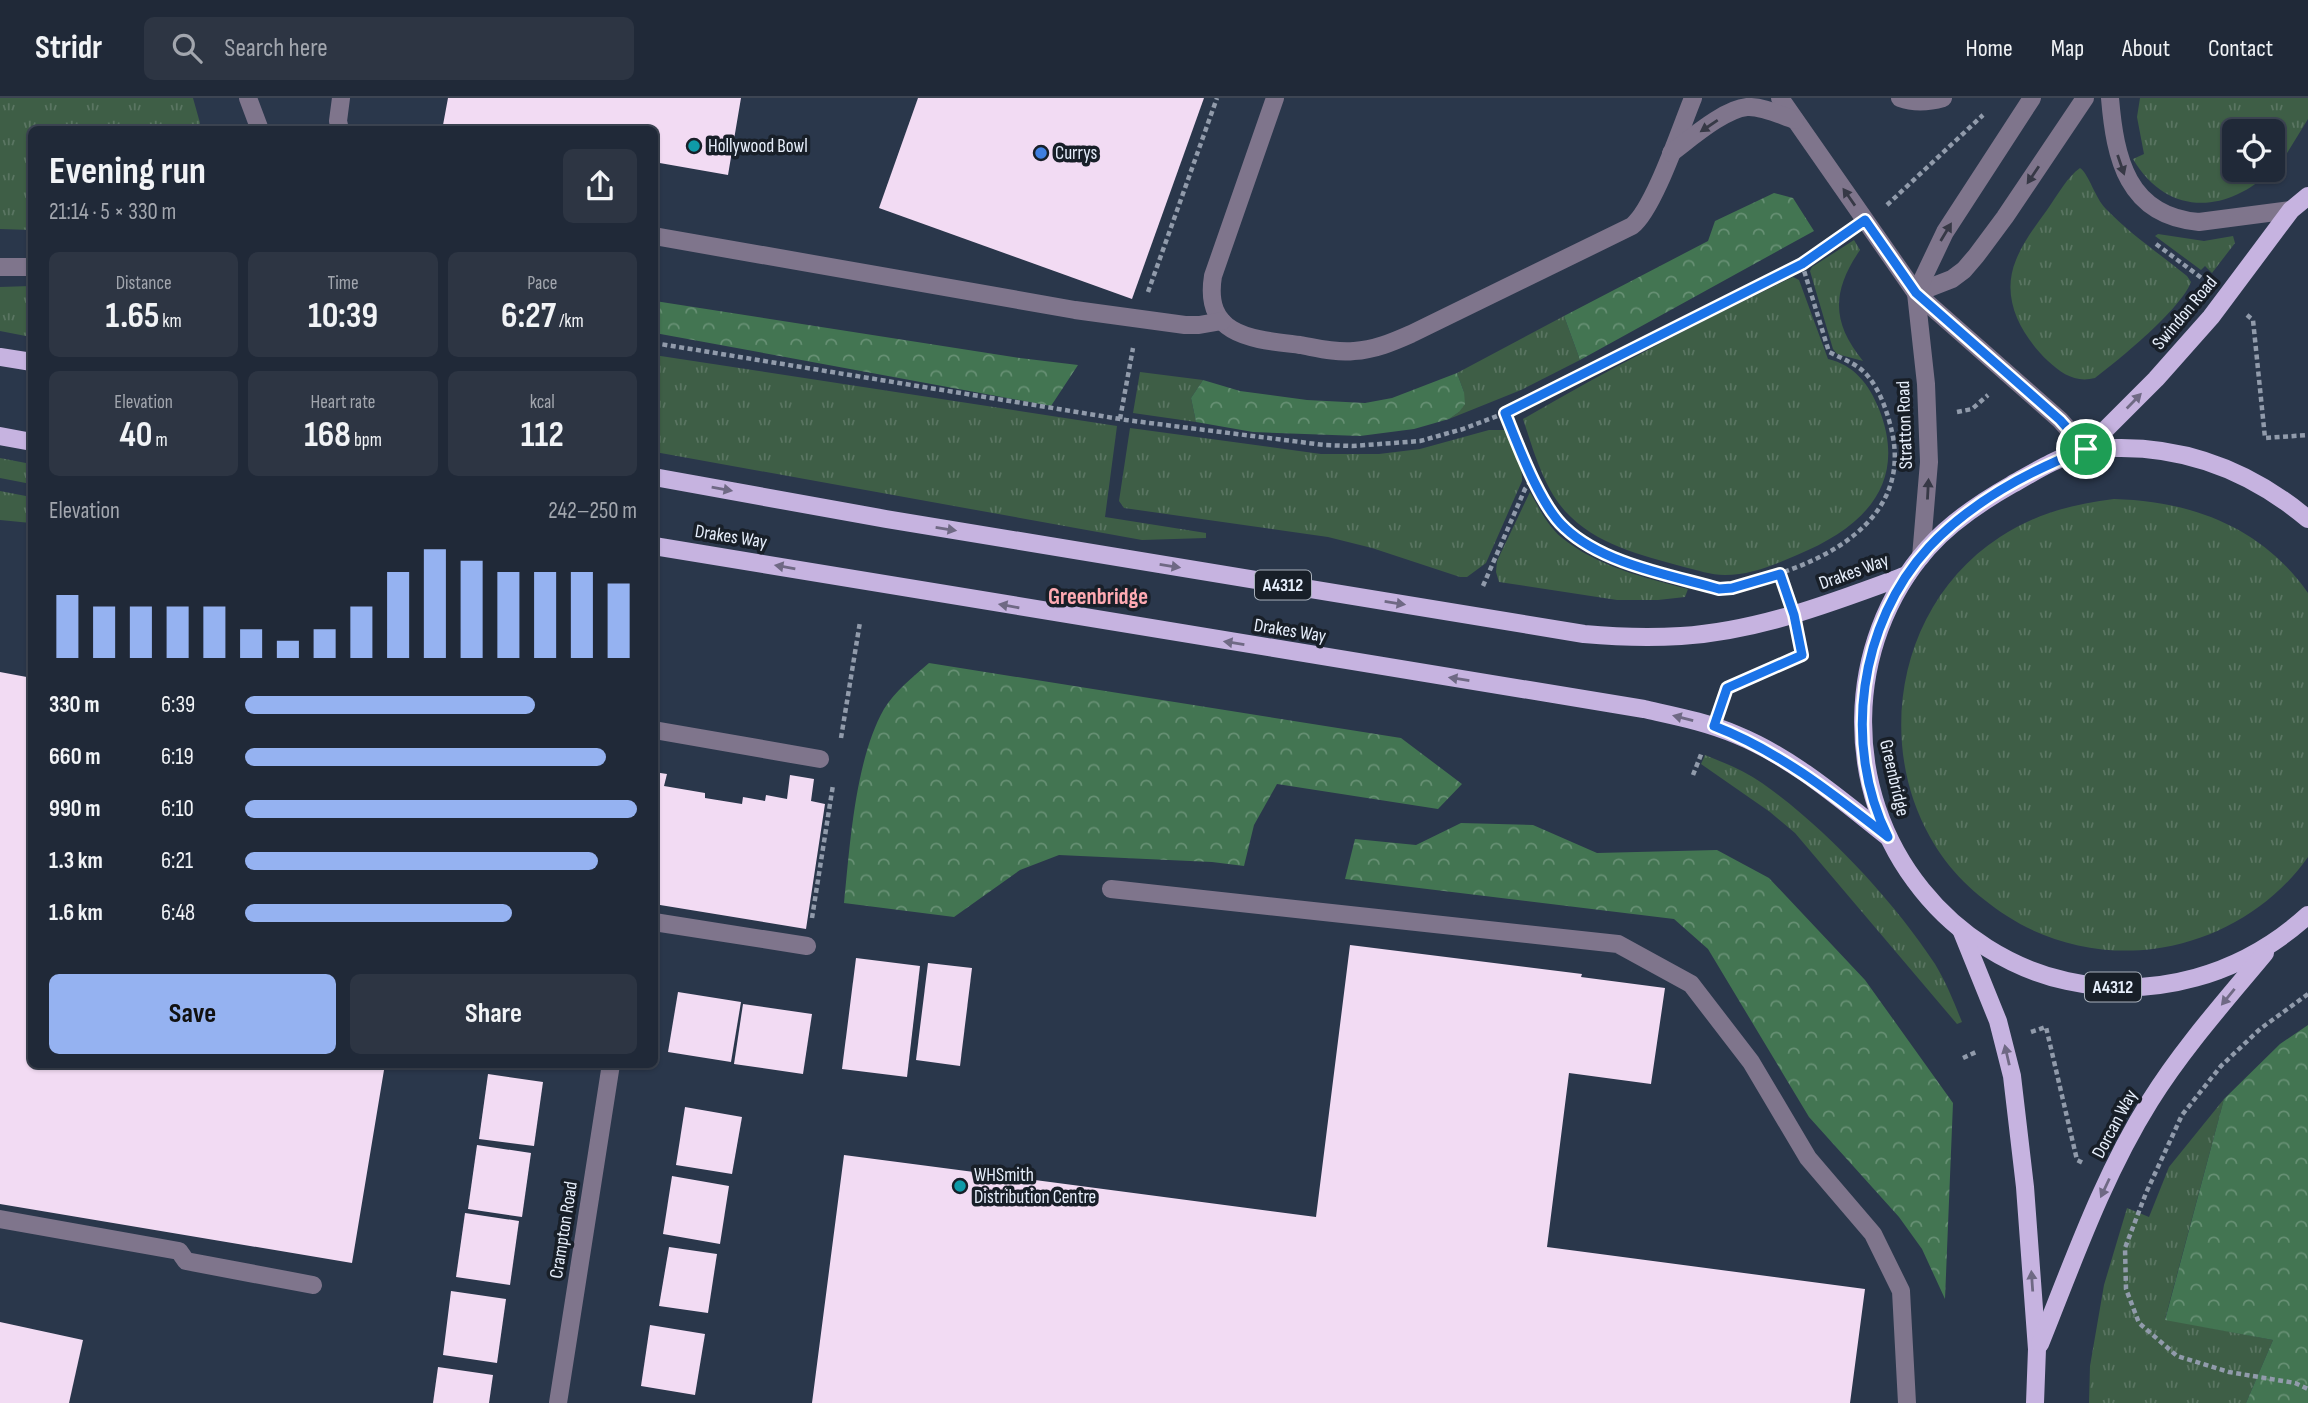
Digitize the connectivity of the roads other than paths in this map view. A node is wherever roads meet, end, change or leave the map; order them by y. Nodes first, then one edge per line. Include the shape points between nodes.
1 (248, 98) edge
2 (341, 98) edge
3 (1275, 98) edge
4 (1693, 98) edge
5 (1780, 98) edge
6 (1900, 98) edge
7 (1943, 98) edge
8 (2032, 98) edge
9 (2085, 98) edge
10 (2110, 98) edge
11 (1795, 120) junction
12 (258, 126) edge
13 (339, 126) edge
14 (1671, 153) junction
15 (2308, 196) edge
16 (2291, 210) junction
17 (658, 237) edge
18 (0, 267) edge
19 (28, 267) edge
20 (1916, 293) junction
21 (1222, 321) junction
22 (0, 357) edge
23 (28, 361) edge
24 (0, 436) edge
25 (28, 441) edge
26 (2086, 449) junction
27 (658, 478) edge
28 (2308, 519) edge
29 (658, 547) edge
30 (1921, 557) junction
31 (1908, 575) junction
32 (658, 731) edge
33 (820, 759) dead end
34 (1888, 837) junction
35 (1111, 889) dead end
36 (2308, 915) edge
37 (658, 923) edge
38 (1961, 929) junction
39 (2272, 944) junction
40 (807, 946) dead end
41 (610, 1068) edge
42 (0, 1219) edge
43 (313, 1285) dead end
44 (2038, 1349) junction
45 (558, 1403) edge
46 (1907, 1403) edge
47 (2035, 1403) edge

1 - 12 street
2 - 13 street
3 - 21 street via 1213,276 1211,301
4 - 14 street
5 - 11 street
6 - 7 street via 1920,102
20 -> 8 street via 1945,232
9 -> 20 street via 1964,270
10 -> 16 street via 2116,150 2125,176 2158,210 2199,222
11 -> 14 street via 1757,107 1742,108
20 -> 11 street
14 - 21 street via 1649,204 1632,226 1393,342 1355,351 1332,350 1240,334
15 - 16 main road, Swindon Road
26 -> 16 main road, Swindon Road via 2156,379 2229,295
17 - 21 street via 1139,318 1192,325
18 - 19 street
20 - 26 street via 2060,420
30 -> 20 street, Stratton Road via 1928,490 1927,419
22 - 23 main road
24 - 25 main road
26 - 28 main road, Greenbridge / A4312 via 2136,448 2202,459 2248,478
26 - 30 main road, Greenbridge / A4312 via 1978,504
27 -> 31 main road, Drakes Way / A4312 via 886,519 1629,638 1737,628 1794,615
34 -> 29 main road, Drakes Way / A4312 via 1797,768 1739,735 1644,709
30 - 31 main road, Greenbridge / A4312
31 - 34 main road, Greenbridge / A4312 via 1877,635 1863,701 1866,768
32 - 33 street
34 - 38 main road, Greenbridge / A4312 via 1930,901
35 - 46 street via 1618,944 1691,984 1751,1062 1808,1158 1873,1234 1901,1291
36 - 39 main road, Greenbridge / A4312
37 - 40 street
38 - 39 main road, Greenbridge / A4312 via 2024,967 2107,987 2192,980
44 -> 38 main road, Dorcan Way via 2012,1076 1988,993
39 -> 44 main road, Dorcan Way via 2206,1024 2137,1125
41 - 45 street, Crampton Road
42 - 43 street via 179,1251 186,1261
44 - 47 main road, Dorcan Way

